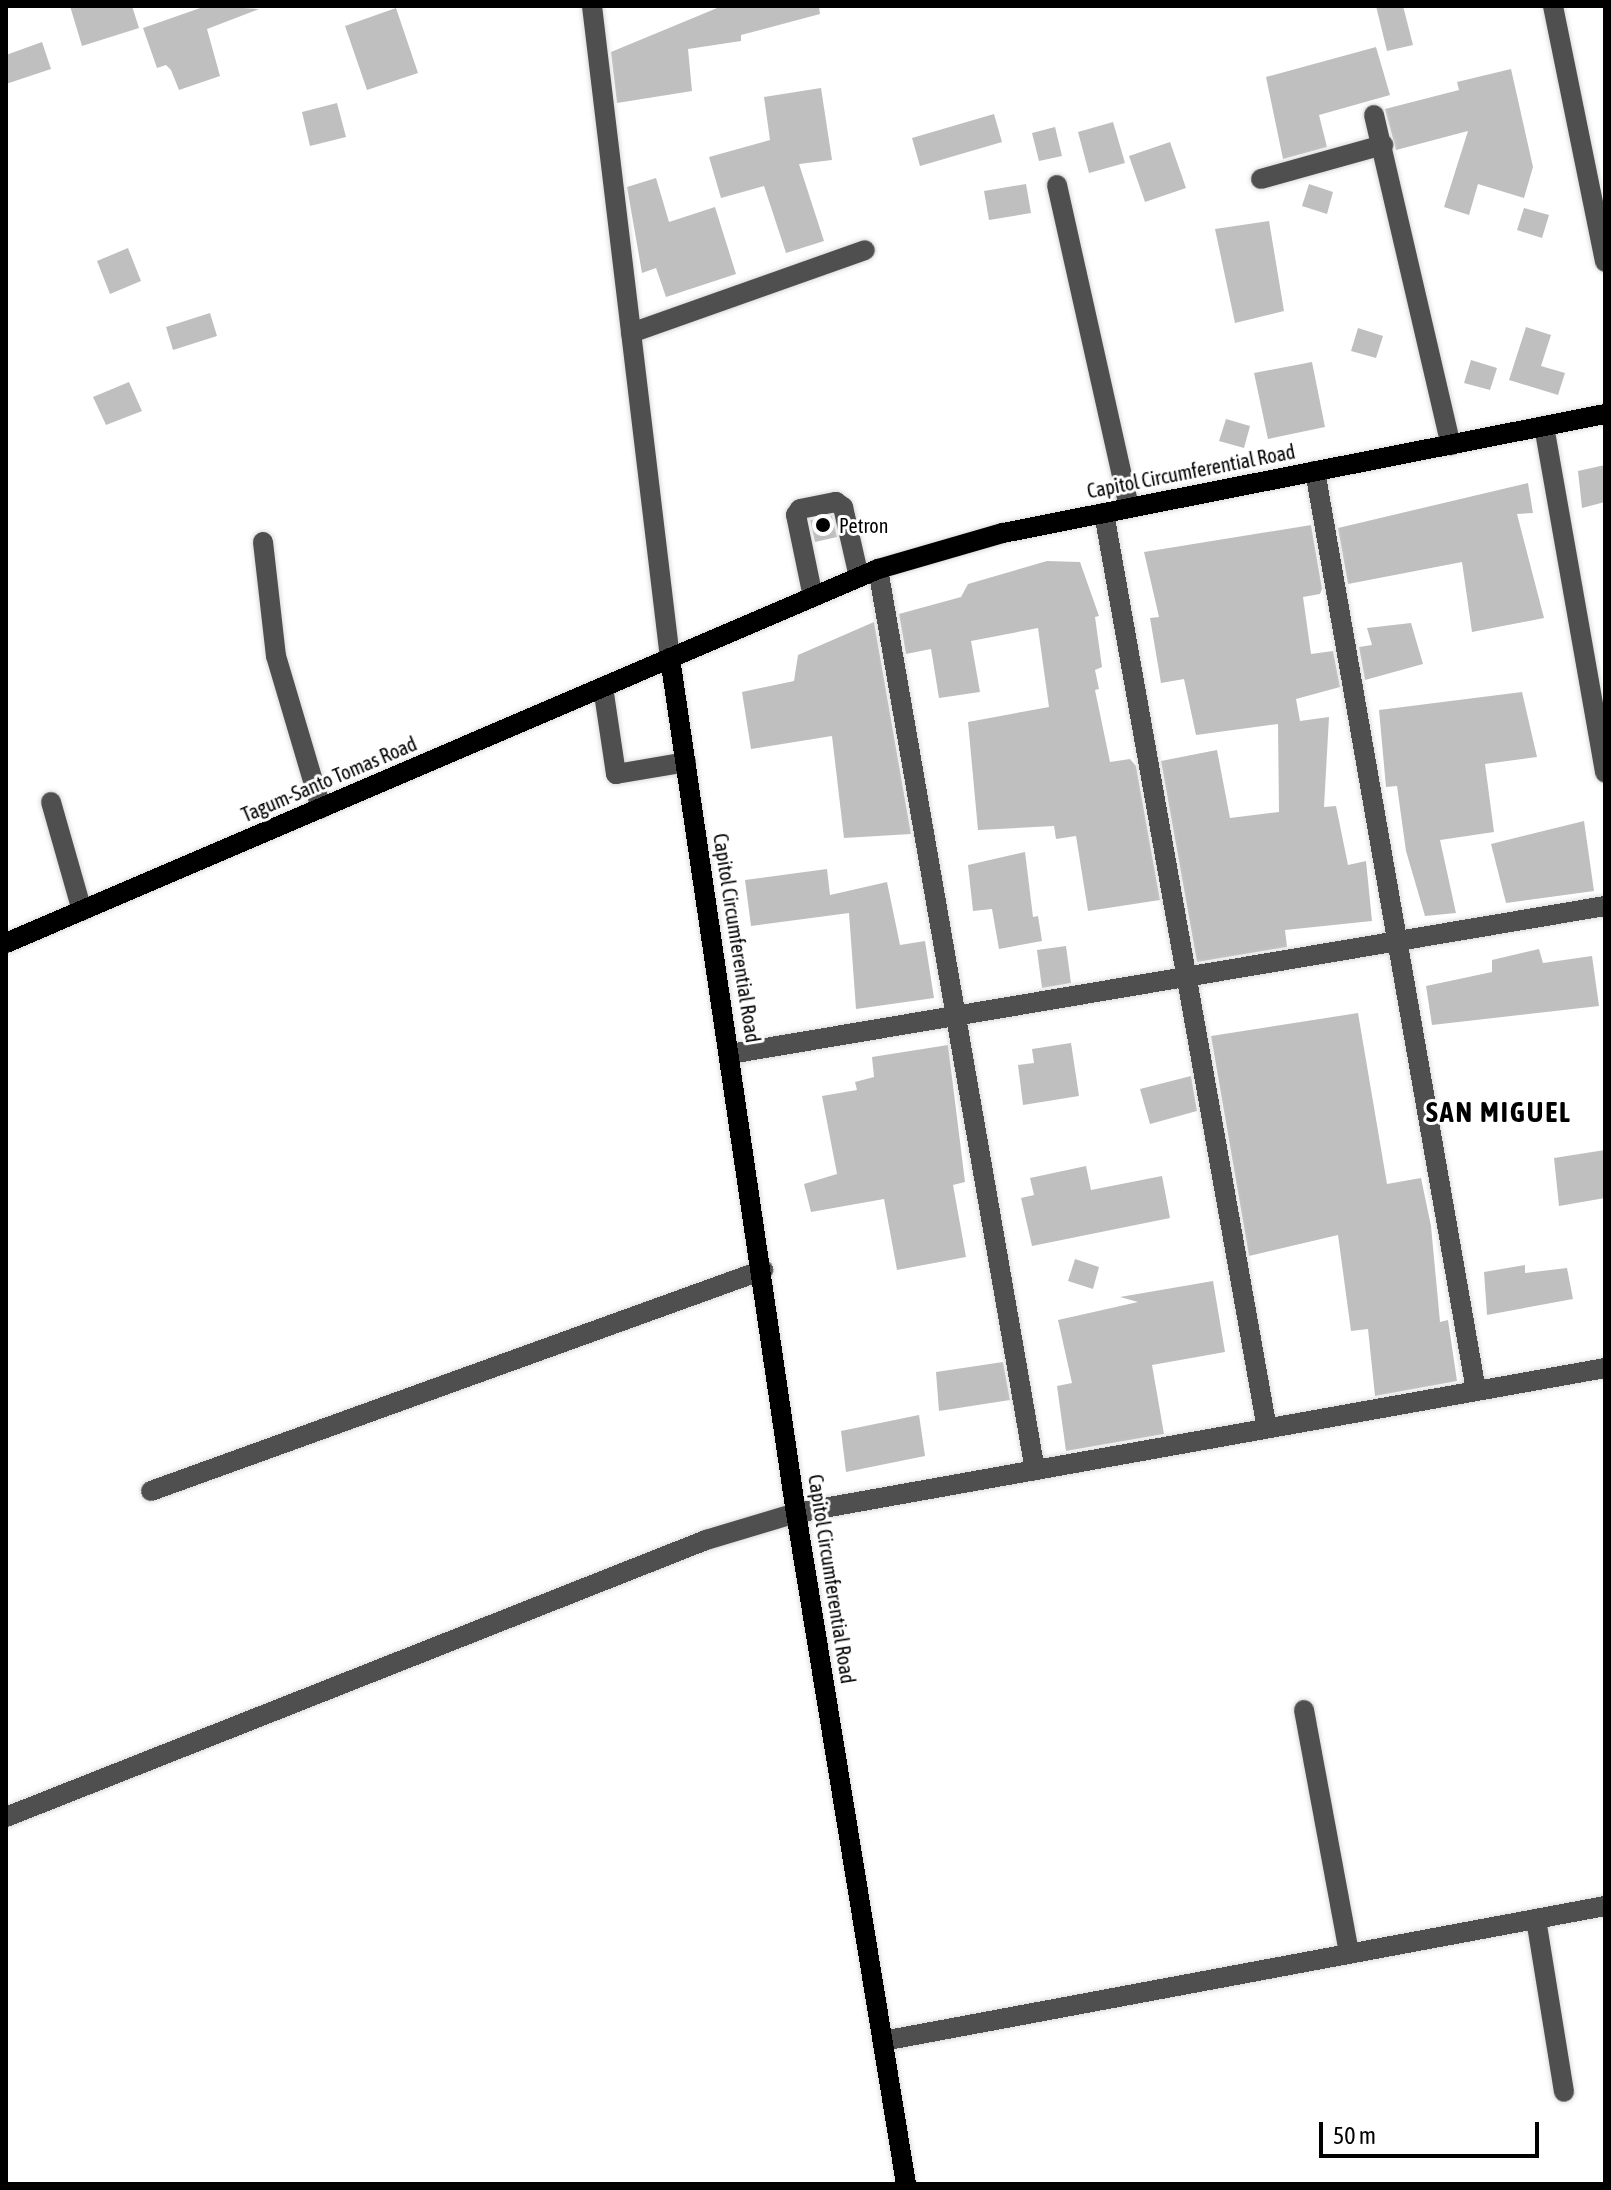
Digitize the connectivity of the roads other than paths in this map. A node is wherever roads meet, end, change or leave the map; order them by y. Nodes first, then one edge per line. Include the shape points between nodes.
1 (592, 6) edge
2 (1553, 6) edge
3 (1374, 115) dead end
4 (1383, 145) junction
5 (1261, 179) dead end
6 (1057, 185) dead end
7 (1599, 199) edge
8 (865, 250) dead end
9 (1605, 262) edge
10 (631, 333) junction
11 (1605, 414) edge
12 (1544, 426) junction
13 (1451, 445) junction
14 (1315, 471) junction
15 (1129, 508) junction
16 (1104, 513) junction
17 (263, 542) dead end
18 (868, 573) junction
19 (813, 597) junction
20 (670, 658) junction
21 (603, 687) junction
22 (686, 762) junction
23 (1605, 773) edge
24 (51, 802) dead end
25 (321, 808) junction
26 (1605, 906) edge
27 (82, 911) junction
28 (1400, 941) junction
29 (6, 943) edge
30 (1185, 977) junction
31 (956, 1016) junction
32 (730, 1054) junction
33 (763, 1270) junction
34 (1605, 1368) edge
35 (1476, 1391) junction
36 (1267, 1429) junction
37 (1035, 1470) junction
38 (151, 1491) dead end
39 (796, 1513) junction
40 (1304, 1710) dead end
41 (6, 1817) edge
42 (1605, 1906) edge
43 (1536, 1919) junction
44 (1349, 1953) junction
45 (883, 2041) junction
46 (1564, 2092) dead end
47 (906, 2184) edge

1 - 10 street
2 - 7 street
3 - 4 street
4 - 5 street
4 - 13 street
6 - 15 street
7 - 9 street
8 - 10 street
10 - 20 street
11 - 12 main road, Capitol Circumferential Road
12 - 13 main road, Capitol Circumferential Road
12 - 23 street
13 - 14 main road, Capitol Circumferential Road
14 - 15 main road, Capitol Circumferential Road
14 - 28 street
15 - 16 main road, Capitol Circumferential Road
16 - 18 main road, Capitol Circumferential Road via 1003,533
16 - 30 street
17 - 25 street via 276,656
18 - 19 main road, Capitol Circumferential Road
18 - 19 street via 843,507 836,502 800,509 796,515
18 - 31 street
19 - 20 main road, Capitol Circumferential Road
20 - 21 main road, Tagum-Santo Tomas Road
20 - 22 main road, Capitol Circumferential Road
21 - 22 street via 616,774
21 - 25 main road, Tagum-Santo Tomas Road
22 - 32 main road, Capitol Circumferential Road
24 - 27 street
25 - 27 main road, Tagum-Santo Tomas Road
26 - 28 street
27 - 29 main road, Tagum-Santo Tomas Road
28 - 30 street
28 - 35 street
30 - 31 street
30 - 36 street
31 - 32 street
31 - 37 street
32 - 33 main road, Capitol Circumferential Road
33 - 38 street
33 - 39 main road, Capitol Circumferential Road
34 - 35 street
35 - 36 street
36 - 37 street
37 - 39 street
39 - 41 street via 706,1540
39 - 45 main road, Capitol Circumferential Road
40 - 44 street
42 - 43 street
43 - 44 street
43 - 46 street
44 - 45 street
45 - 47 main road, Capitol Circumferential Road

